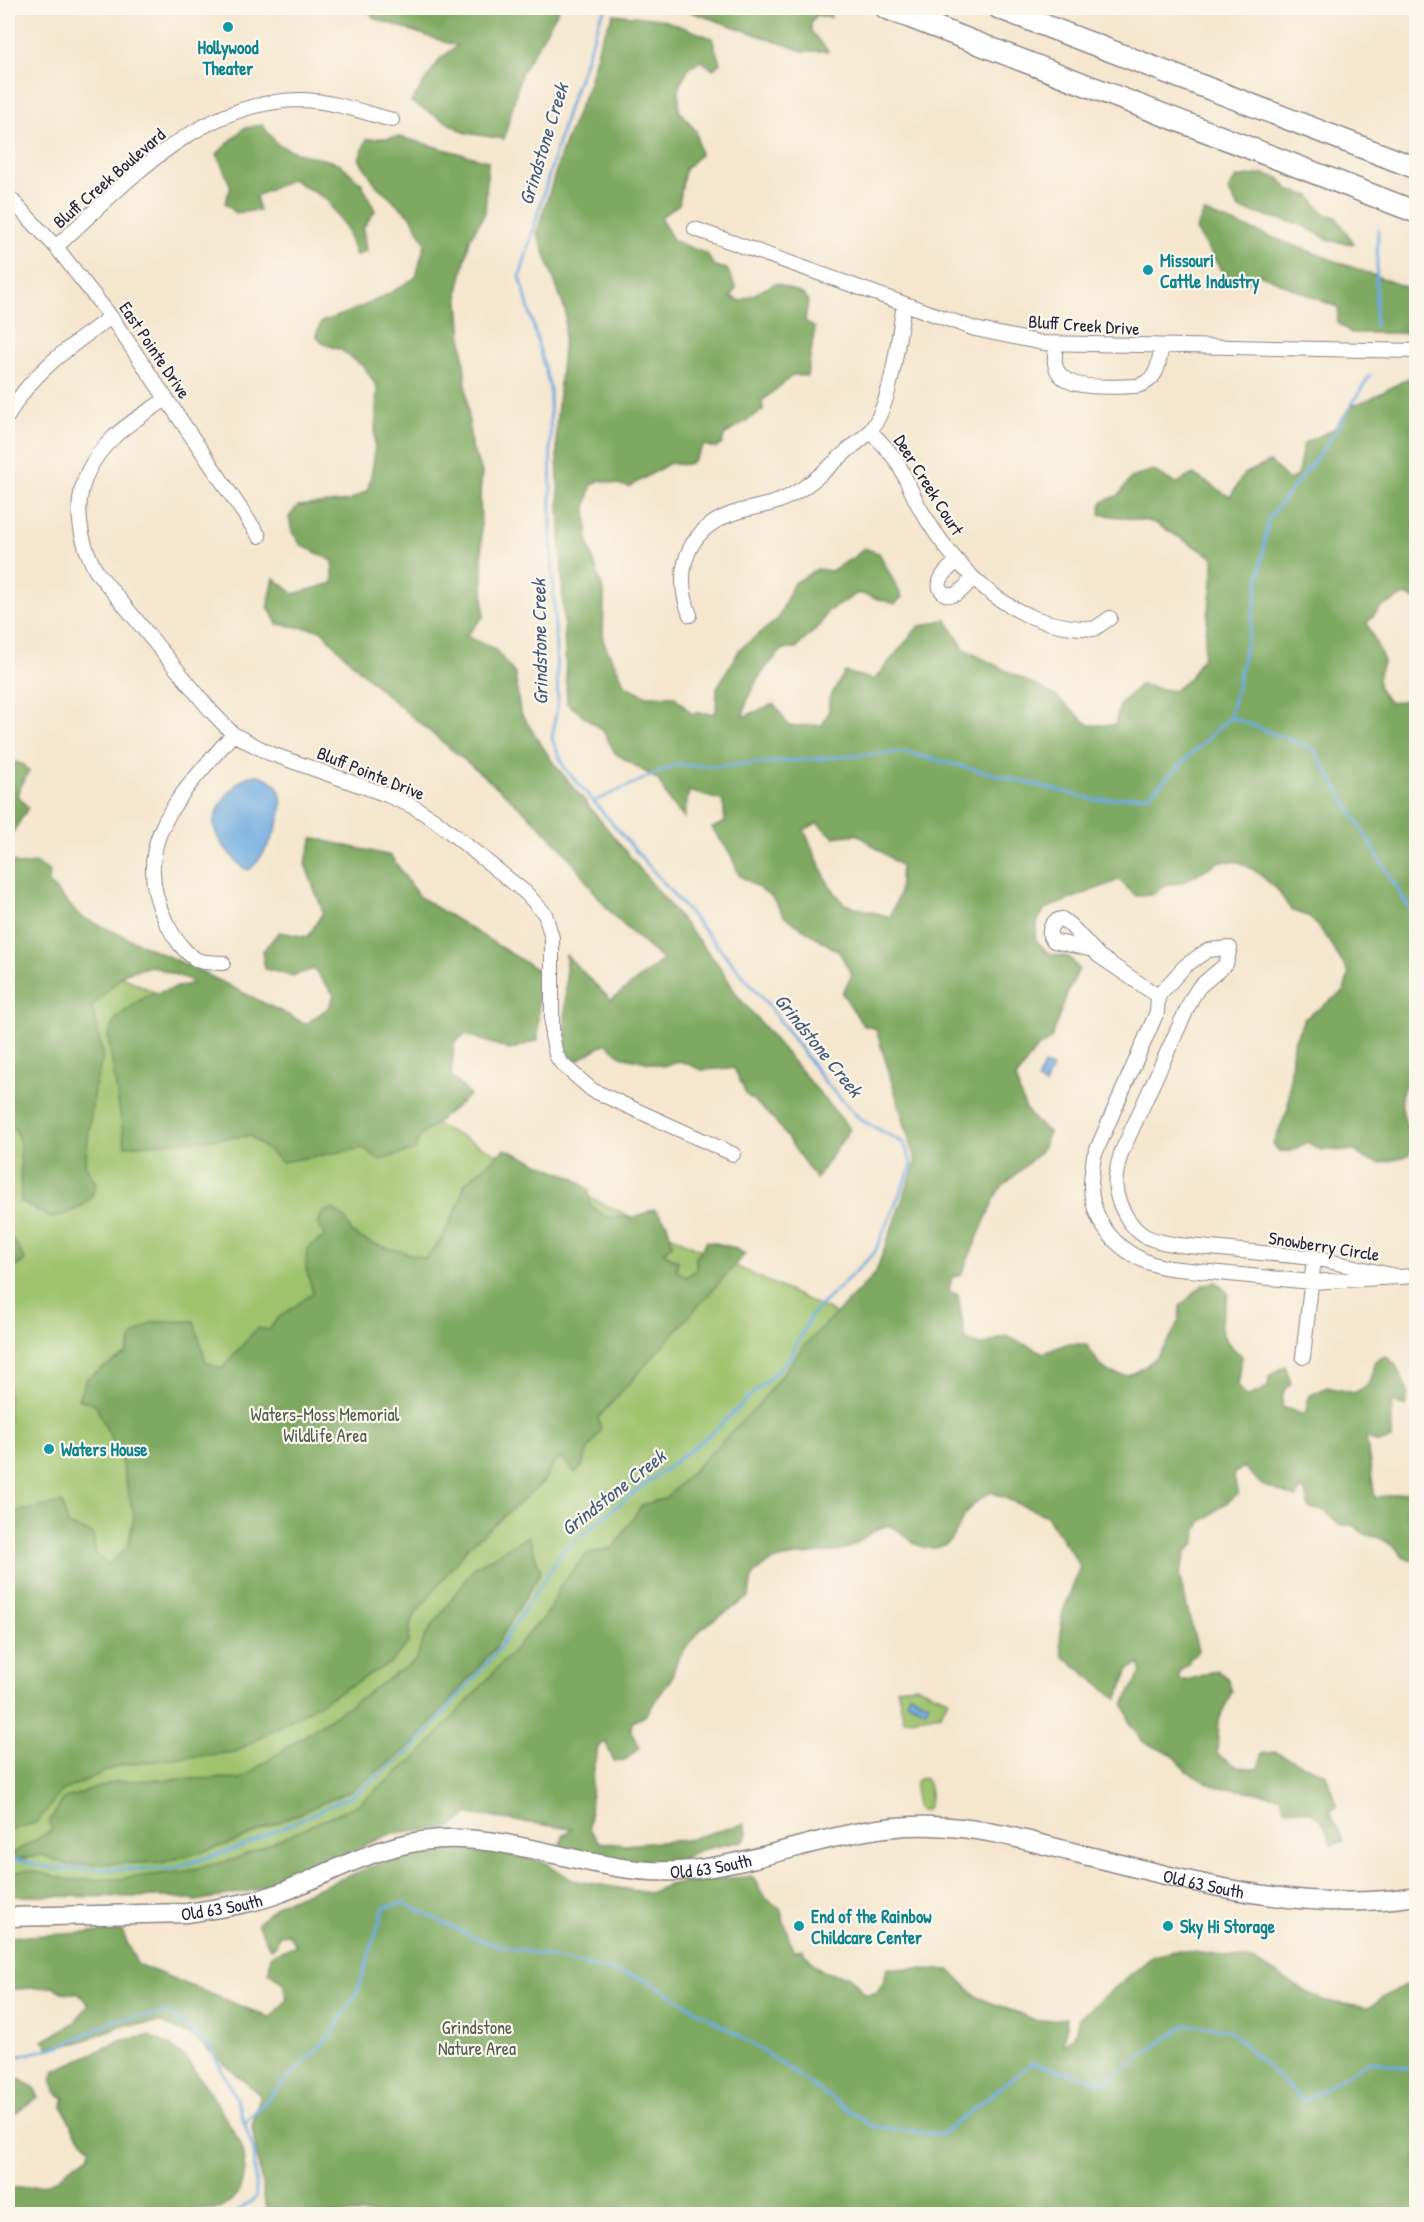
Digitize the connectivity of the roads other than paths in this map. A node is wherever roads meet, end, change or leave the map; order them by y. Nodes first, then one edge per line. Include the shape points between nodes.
1 (886, 8) edge
2 (999, 8) edge
3 (392, 120) dead end
4 (1416, 168) edge
5 (8, 196) edge
6 (1416, 212) edge
7 (695, 229) dead end
8 (56, 247) junction
9 (904, 304) junction
10 (111, 317) junction
11 (1056, 344) junction
12 (1161, 347) junction
13 (1416, 351) edge
14 (166, 399) junction
15 (8, 416) edge
16 (870, 431) junction
17 (259, 536) dead end
18 (957, 561) junction
19 (973, 578) junction
20 (690, 615) dead end
21 (1110, 618) dead end
22 (233, 734) junction
23 (1093, 950) dead end
24 (223, 963) dead end
25 (1158, 996) junction
26 (1157, 1012) junction
27 (1181, 1021) junction
28 (733, 1154) dead end
29 (1314, 1258) junction
30 (1396, 1276) junction
31 (1416, 1276) edge
32 (1311, 1282) junction
33 (1304, 1357) dead end
34 (1416, 1896) edge
35 (8, 1917) edge

1 - 6 highway
2 - 4 highway
3 - 8 street, Bluff Creek Boulevard via 302,100 259,105 222,116 185,136 150,162
5 - 8 street, East Pointe Drive
7 - 9 street, Bluff Creek Drive
8 - 10 street, East Pointe Drive
9 - 11 street, Bluff Creek Drive via 1004,336
9 - 16 street via 885,406
10 - 14 street, East Pointe Drive
10 - 15 street via 30,383
11 - 12 street, Bluff Creek Drive
11 - 12 street via 1057,370 1066,381 1081,385 1144,385 1156,374
12 - 13 street, Bluff Creek Drive
14 - 17 street, East Pointe Drive
14 - 22 street, Bluff Pointe Drive via 115,436 97,455 84,480 79,527 85,551 102,580
16 - 18 street, Deer Creek Court via 896,461 922,513
16 - 20 street via 802,488 779,501 732,514 704,531 693,545 682,578
18 - 19 street, Deer Creek Court
18 - 19 street via 940,579 941,592 953,596
19 - 21 street, Deer Creek Court via 1003,602 1041,621 1094,629
22 - 24 street via 170,809 154,850 153,869 157,900 176,939 199,961
22 - 28 street, Bluff Pointe Drive via 269,753 414,807 526,893 545,914 552,938 552,1035 562,1065 592,1090
23 - 25 street
25 - 26 street, Snowberry Circle
25 - 27 street, Snowberry Circle via 1185,966 1208,950 1230,948 1226,964 1199,987
26 - 27 street
26 - 32 street, Snowberry Circle via 1094,1156 1092,1200 1106,1231 1120,1247 1155,1266
27 - 29 street, Snowberry Circle via 1122,1152 1114,1186 1118,1203 1142,1234 1161,1242
29 - 30 street, Snowberry Circle
29 - 32 street
30 - 31 street
30 - 32 street, Snowberry Circle
32 - 33 street
34 - 35 main road, Old 63 South via 1384,1902 1278,1897 1216,1887 976,1829 922,1825 871,1830 704,1868 675,1871 629,1870 485,1840 424,1840 397,1845 276,1894 213,1909

